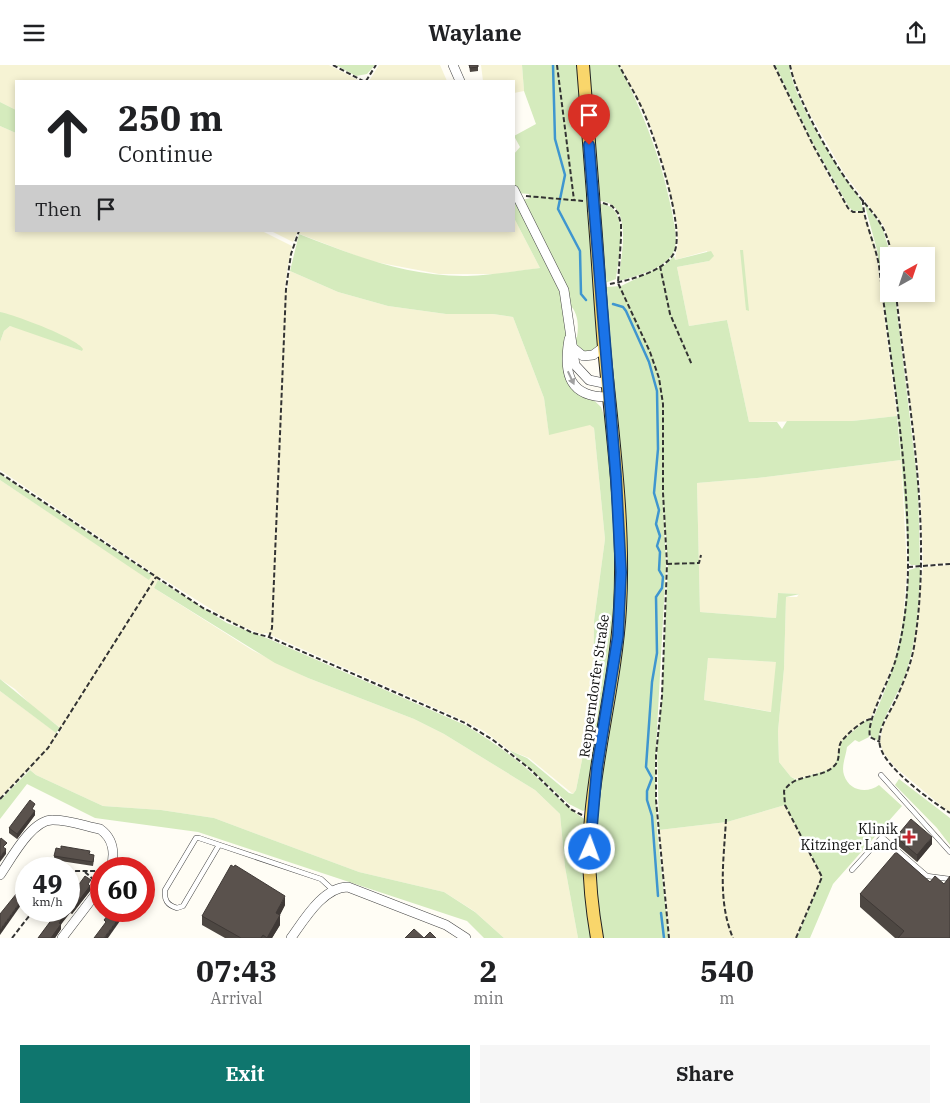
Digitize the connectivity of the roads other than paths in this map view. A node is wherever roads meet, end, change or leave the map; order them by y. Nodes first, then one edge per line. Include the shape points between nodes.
1 (453, 65) edge
2 (583, 65) edge
3 (460, 80) edge
4 (515, 193) edge
5 (570, 331) junction
6 (572, 347) junction
7 (604, 347) junction
8 (608, 384) junction
9 (610, 397) junction
10 (880, 775) dead end
11 (219, 845) junction
12 (950, 852) edge
13 (113, 857) edge
14 (852, 870) dead end
15 (0, 875) edge
16 (950, 879) edge
17 (333, 890) junction
18 (90, 901) edge
19 (62, 938) edge
20 (291, 938) edge
21 (466, 938) edge
22 (597, 938) edge

1 - 3 street
2 - 7 main road, Repperndorfer Straße
4 - 5 street via 559,277 567,303
5 - 6 street
5 -> 9 street via 566,362 571,381 585,394
6 - 7 street via 583,357
6 - 8 street via 575,365 582,374 589,381
7 - 8 main road, Repperndorfer Straße
8 - 9 main road, Repperndorfer Straße
9 - 22 main road, Repperndorfer Straße via 621,572 618,636 590,819 589,864
10 - 12 lane
11 - 11 lane via 183,906 177,908 167,903 165,890 194,839
11 - 17 lane via 322,879
13 - 15 street via 112,845 100,829 51,819 33,829
14 - 16 lane via 882,837 927,876
17 - 20 street via 318,903
17 - 21 street via 348,887 446,925
18 - 19 street

